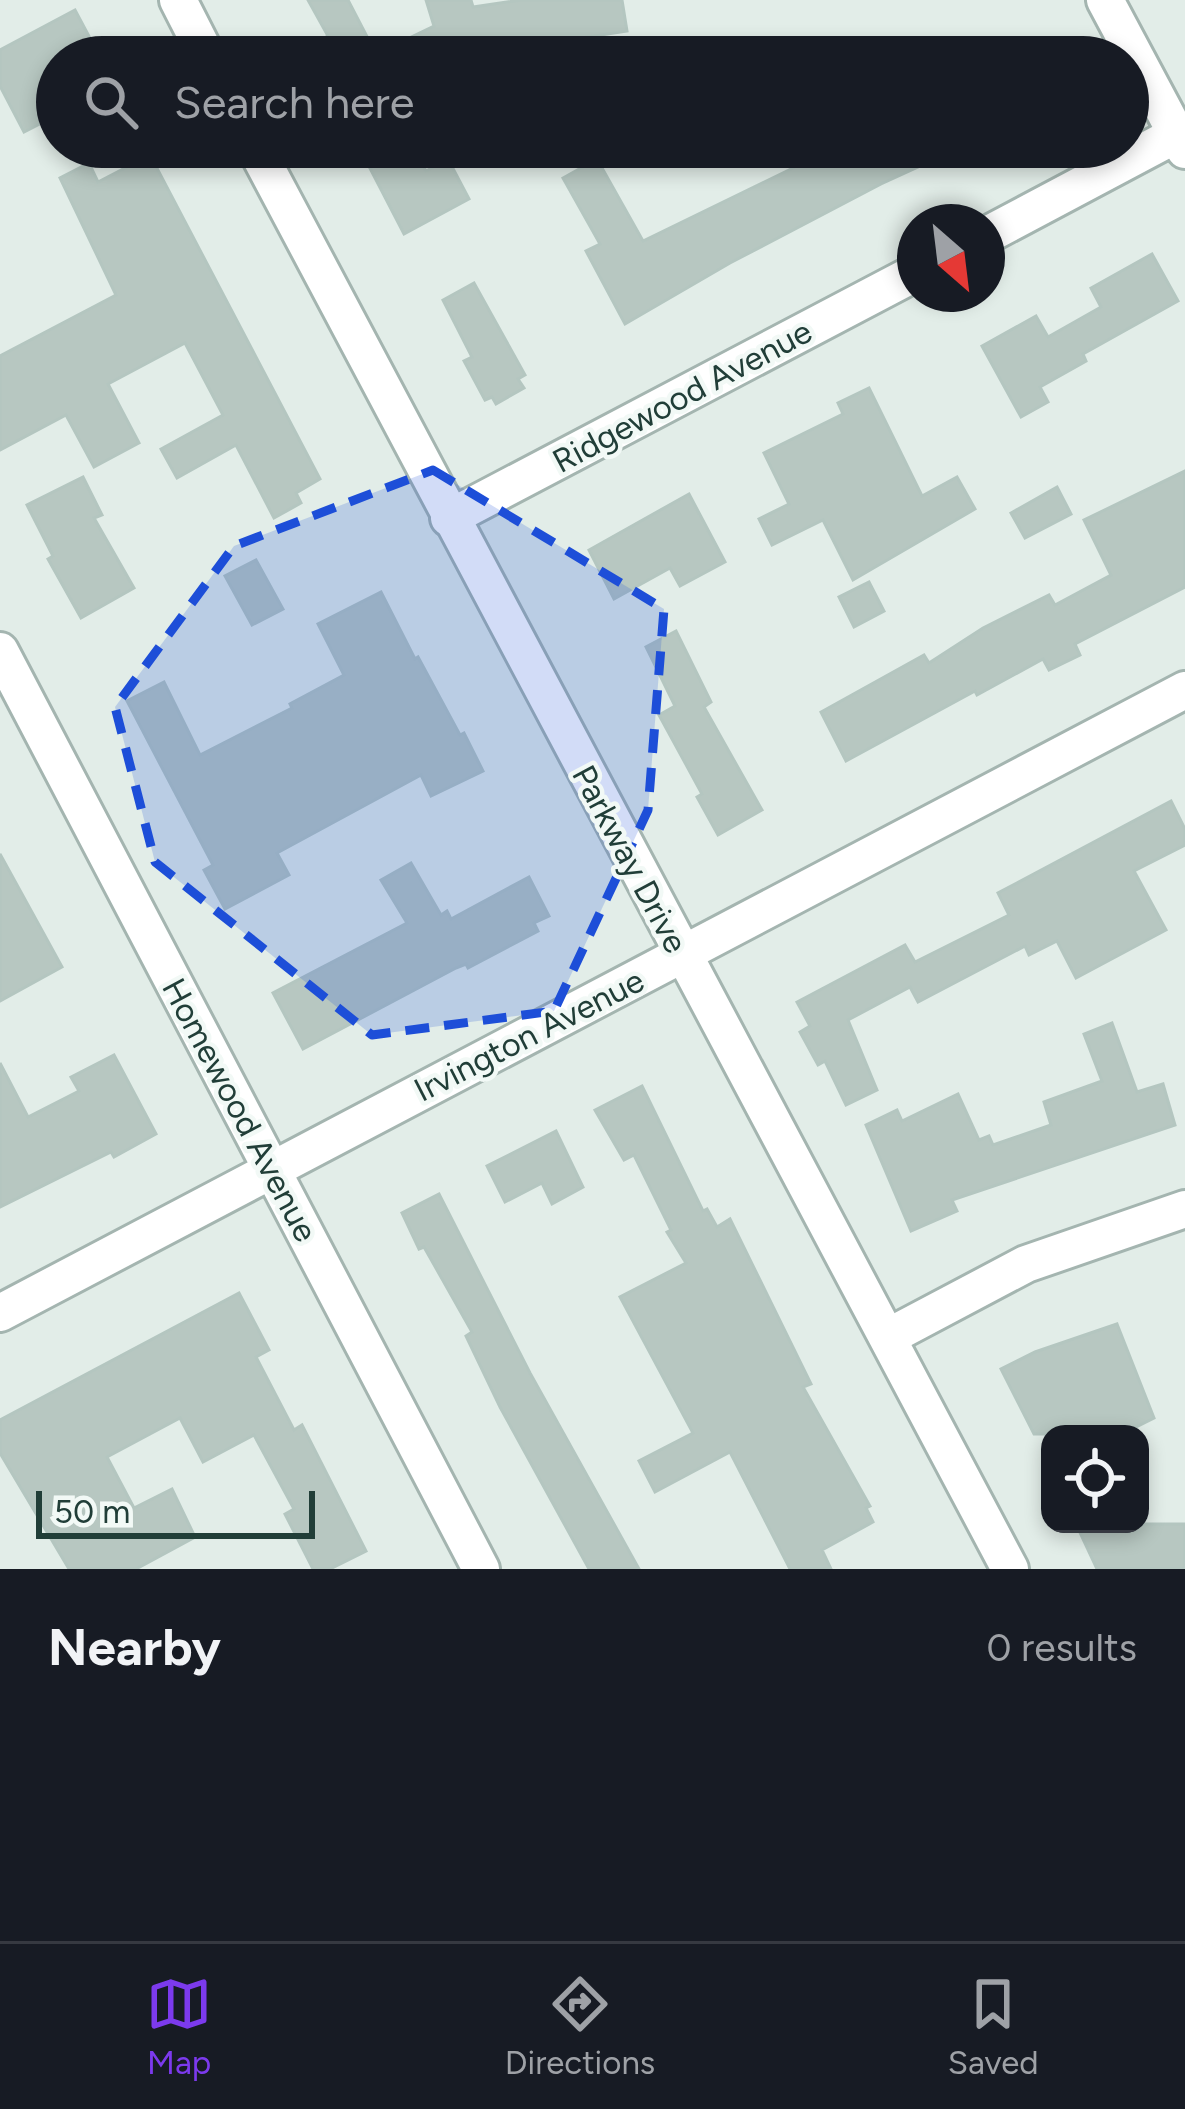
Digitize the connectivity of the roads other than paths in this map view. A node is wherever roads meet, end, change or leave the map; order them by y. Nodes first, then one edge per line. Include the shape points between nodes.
1 (178, 0) edge
2 (1106, 0) edge
3 (197, 36) edge
4 (1126, 36) edge
5 (1149, 79) edge
6 (1182, 139) edge
7 (1149, 155) edge
8 (266, 168) edge
9 (1123, 168) edge
10 (1005, 226) edge
11 (897, 282) edge
12 (449, 518) junction
13 (0, 651) edge
14 (1185, 690) edge
15 (681, 955) junction
16 (271, 1170) junction
17 (1185, 1209) edge
18 (0, 1312) edge
19 (888, 1337) junction
20 (481, 1569) edge
21 (1010, 1569) edge

1 - 3 street
2 - 4 street
5 - 6 street
6 - 7 street
8 - 12 street, Parkway Drive
9 - 10 street
11 - 12 street, Ridgewood Avenue
12 - 15 street, Parkway Drive
13 - 16 street, Homewood Avenue
14 - 15 street, Irvington Avenue
15 - 16 street, Irvington Avenue
15 - 19 street, Parkway Drive
16 - 18 street, Irvington Avenue
16 - 20 street, Homewood Avenue
17 - 19 street via 1025,1264
19 - 21 street, Parkway Drive

